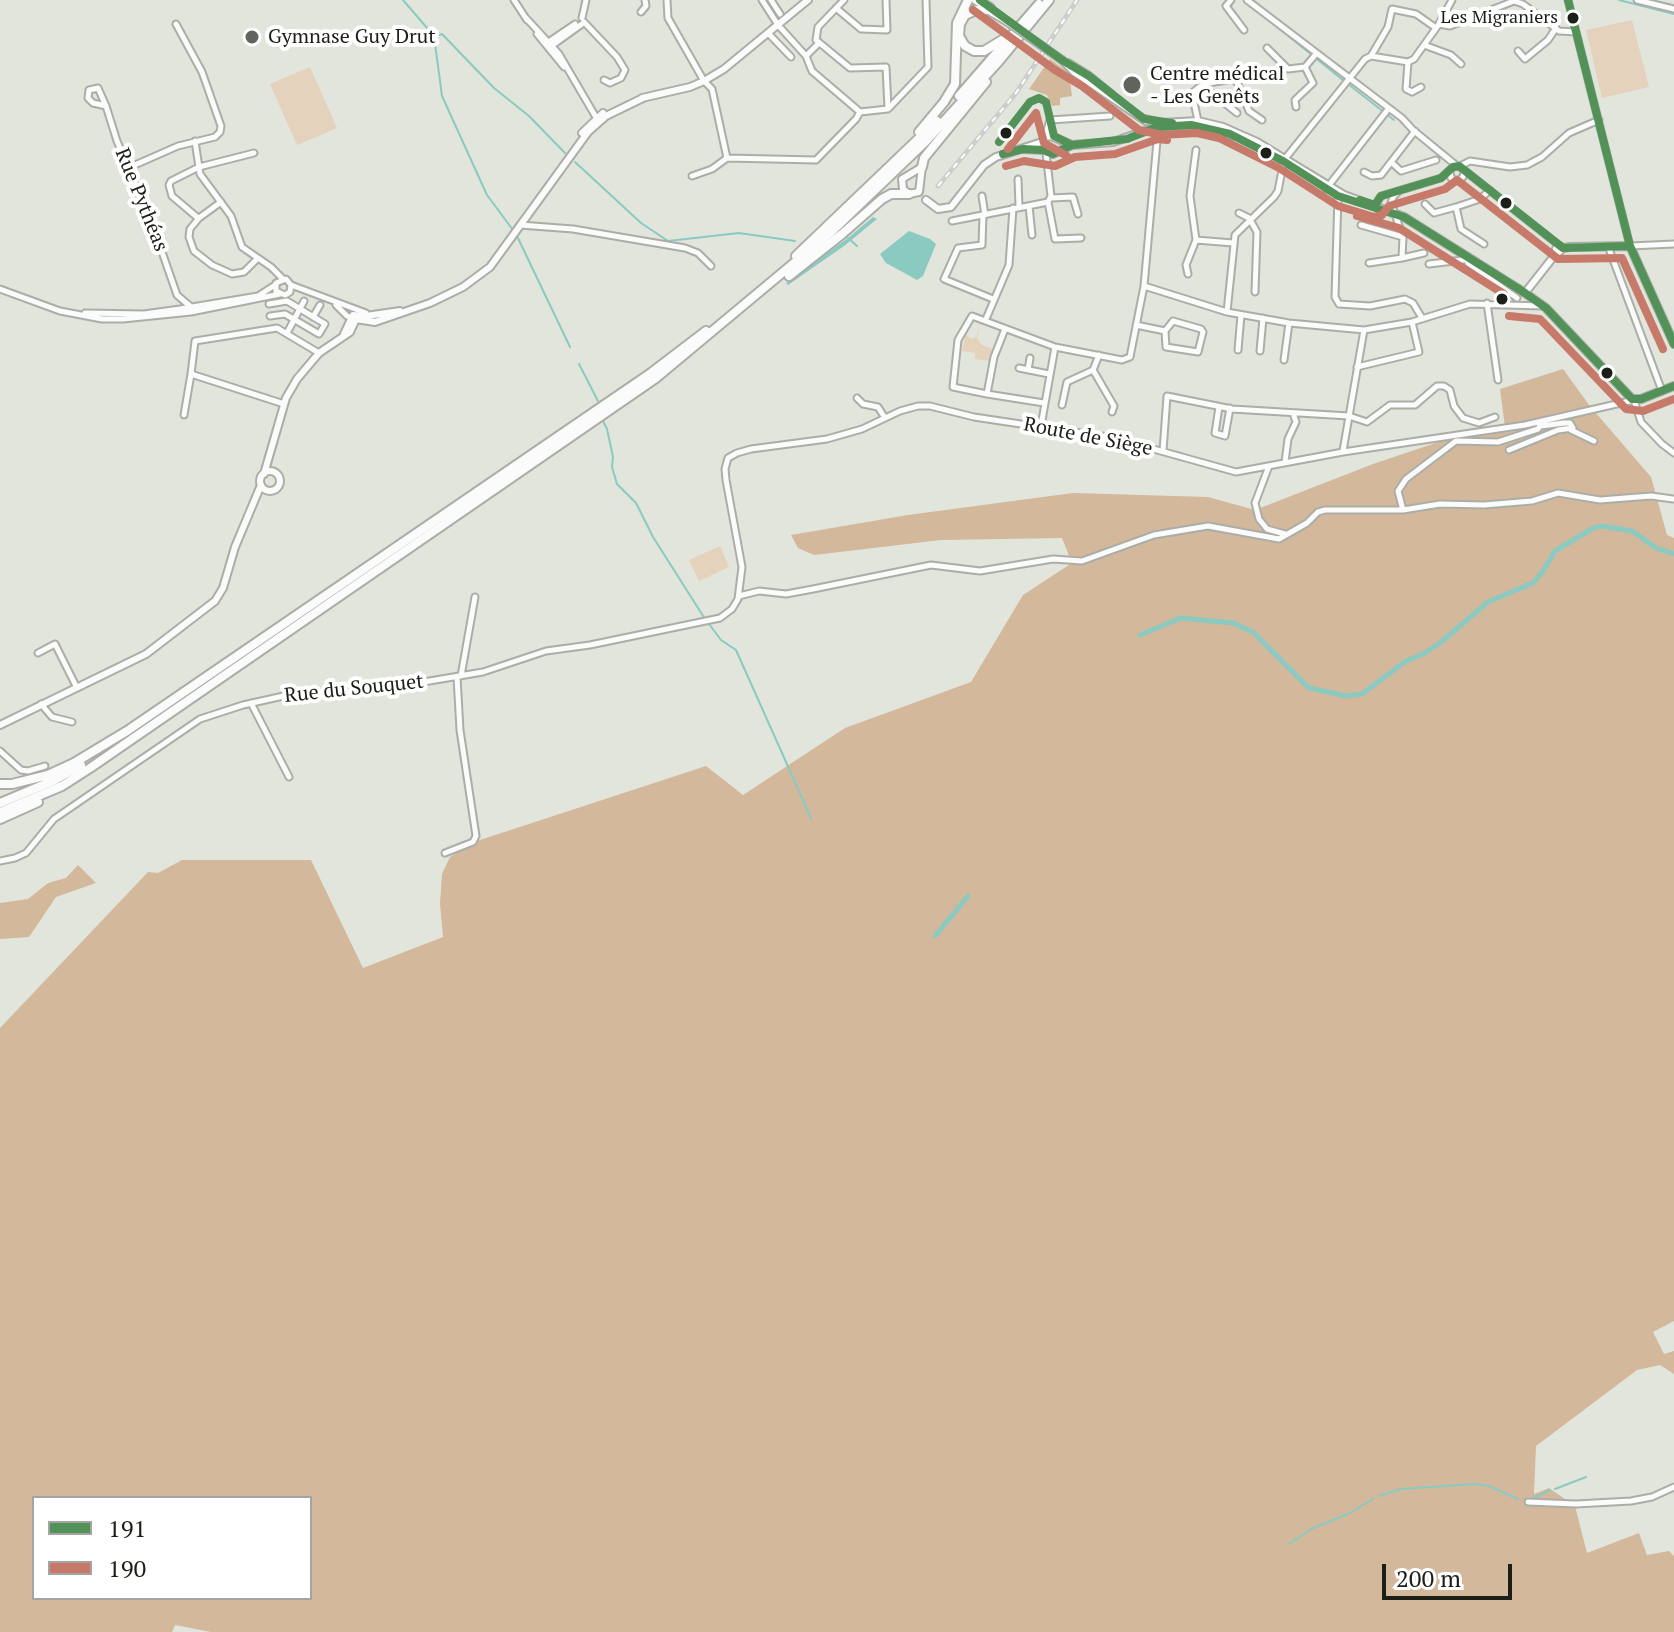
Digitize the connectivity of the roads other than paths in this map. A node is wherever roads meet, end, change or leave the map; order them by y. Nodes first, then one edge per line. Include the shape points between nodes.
1 (514, 0) edge
2 (586, 0) edge
3 (645, 0) edge
4 (667, 0) edge
5 (762, 0) edge
6 (771, 0) edge
7 (808, 0) edge
8 (844, 0) edge
9 (886, 0) edge
10 (926, 0) edge
11 (974, 0) edge
12 (1040, 0) edge
13 (1049, 0) edge
14 (1231, 0) edge
15 (1247, 0) edge
16 (1452, 0) edge
17 (1513, 0) edge
18 (1568, 0) edge
19 (1637, 0) edge
20 (836, 8) junction
21 (988, 9) junction
22 (1674, 9) edge
23 (641, 12) dead end
24 (780, 14) dead end
25 (582, 22) junction
26 (176, 24) dead end
27 (778, 25) junction
28 (1438, 26) junction
29 (1556, 28) junction
30 (1244, 30) dead end
31 (1576, 32) junction
32 (768, 33) junction
33 (819, 43) junction
34 (548, 45) junction
35 (1424, 45) junction
36 (1267, 48) dead end
37 (1518, 51) dead end
38 (1315, 55) junction
39 (806, 56) junction
40 (1371, 56) junction
41 (791, 57) dead end
42 (1062, 60) junction
43 (1408, 62) junction
44 (1461, 64) dead end
45 (1305, 67) junction
46 (1074, 72) junction
47 (1088, 77) junction
48 (1350, 78) junction
49 (604, 80) dead end
50 (705, 82) junction
51 (1202, 85) junction
52 (1421, 87) dead end
53 (1100, 91) junction
54 (1122, 104) junction
55 (106, 106) junction
56 (1296, 107) dead end
57 (888, 109) junction
58 (860, 112) junction
59 (1386, 112) junction
60 (1237, 113) dead end
61 (1110, 116) dead end
62 (597, 120) junction
63 (1050, 120) junction
64 (1262, 120) dead end
65 (1599, 120) junction
66 (1152, 124) junction
67 (1200, 124) junction
68 (1583, 128) junction
69 (1415, 131) junction
70 (1602, 134) junction
71 (1056, 138) junction
72 (195, 141) junction
73 (1157, 141) dead end
74 (1072, 145) junction
75 (1048, 148) junction
76 (1196, 150) dead end
77 (254, 153) dead end
78 (569, 156) junction
79 (727, 158) junction
80 (1284, 159) junction
81 (1436, 160) dead end
82 (1391, 162) junction
83 (199, 167) junction
84 (922, 167) junction
85 (128, 168) junction
86 (888, 169) junction
87 (1458, 171) junction
88 (1364, 172) dead end
89 (692, 176) dead end
90 (1441, 178) junction
91 (1018, 179) dead end
92 (1327, 187) junction
93 (1490, 190) junction
94 (1398, 192) junction
95 (919, 196) junction
96 (982, 196) dead end
97 (1342, 196) junction
98 (1050, 200) junction
99 (221, 202) junction
100 (1425, 204) dead end
101 (1029, 206) junction
102 (1456, 207) junction
103 (1016, 208) junction
104 (1377, 208) junction
105 (1239, 213) dead end
106 (1078, 214) dead end
107 (1394, 214) junction
108 (984, 215) junction
109 (199, 218) junction
110 (1249, 218) junction
111 (952, 221) dead end
112 (1361, 225) dead end
113 (519, 229) junction
114 (1032, 235) dead end
115 (1402, 237) junction
116 (1081, 238) dead end
117 (1196, 240) junction
118 (1233, 243) junction
119 (1484, 244) dead end
120 (1674, 244) edge
121 (1608, 246) junction
122 (1630, 246) junction
123 (1560, 248) junction
124 (1424, 253) dead end
125 (1402, 258) junction
126 (257, 259) junction
127 (1471, 259) junction
128 (1369, 263) dead end
129 (1429, 264) dead end
130 (711, 266) dead end
131 (271, 267) junction
132 (1188, 274) dead end
133 (283, 279) junction
134 (276, 284) junction
135 (291, 285) junction
136 (1144, 286) junction
137 (0, 289) edge
138 (310, 291) junction
139 (290, 292) junction
140 (1255, 292) dead end
141 (1520, 293) junction
142 (280, 294) junction
143 (177, 295) junction
144 (993, 299) junction
145 (304, 301) dead end
146 (430, 303) junction
147 (1487, 303) junction
148 (269, 304) dead end
149 (1512, 304) junction
150 (320, 305) dead end
151 (181, 306) junction
152 (1544, 307) junction
153 (299, 310) junction
154 (1227, 312) junction
155 (166, 313) junction
156 (353, 315) junction
157 (1241, 315) junction
158 (270, 316) dead end
159 (313, 317) junction
160 (1263, 318) junction
161 (1422, 318) junction
162 (986, 319) junction
163 (294, 320) junction
164 (1412, 322) junction
165 (1289, 323) junction
166 (1136, 325) junction
167 (1005, 329) junction
168 (1364, 330) junction
169 (1165, 331) junction
170 (287, 333) junction
171 (701, 341) junction
172 (1674, 344) edge
173 (1055, 347) junction
174 (1238, 350) dead end
175 (1260, 351) dead end
176 (319, 353) junction
177 (1099, 355) junction
178 (1030, 358) dead end
179 (1284, 360) dead end
180 (1357, 367) junction
181 (1019, 368) dead end
182 (1028, 370) junction
183 (1093, 370) junction
184 (191, 374) junction
185 (1049, 374) junction
186 (1498, 380) dead end
187 (1674, 386) edge
188 (1662, 391) junction
189 (987, 394) junction
190 (857, 398) dead end
191 (1634, 400) junction
192 (1044, 403) junction
193 (284, 404) junction
194 (1062, 405) dead end
195 (1219, 406) junction
196 (1230, 408) junction
197 (1112, 412) dead end
198 (1293, 413) junction
199 (184, 415) dead end
200 (1349, 416) junction
201 (1495, 417) dead end
202 (885, 418) junction
203 (1541, 424) junction
204 (1041, 426) junction
205 (1571, 430) junction
206 (1594, 441) dead end
207 (1509, 450) dead end
208 (1163, 451) junction
209 (1343, 452) junction
210 (1674, 453) edge
211 (1285, 462) junction
212 (1270, 465) junction
213 (266, 470) junction
214 (262, 487) junction
215 (1673, 499) edge
216 (1403, 510) junction
217 (1285, 534) junction
218 (739, 596) junction
219 (475, 597) dead end
220 (38, 653) dead end
221 (233, 660) junction
222 (459, 676) junction
223 (77, 688) junction
224 (251, 703) junction
225 (41, 704) junction
226 (72, 722) dead end
227 (0, 725) edge
228 (151, 726) junction
229 (0, 751) edge
230 (45, 766) dead end
231 (289, 777) dead end
232 (0, 784) edge
233 (0, 803) edge
234 (0, 812) edge
235 (0, 819) edge
236 (445, 853) dead end
237 (0, 861) edge
238 (1674, 1487) edge
239 (1528, 1502) dead end

1 - 34 street
2 - 25 street
3 - 23 street
4 - 50 street via 668,18
5 - 27 street
6 - 24 street
7 - 27 main road
8 - 20 street
9 - 20 street via 887,30 861,29
10 - 57 street via 928,67
11 - 21 highway
11 - 86 highway via 957,23 951,93
12 - 21 highway via 996,46 974,51 959,36 960,24 965,15
12 - 86 highway via 937,121
13 - 84 highway
13 - 171 highway via 915,151 830,233
14 - 30 street via 1226,6
15 - 38 street
16 - 28 street
17 - 28 street
17 - 29 street
18 - 31 street
19 - 22 street
20 - 33 street via 818,27
21 - 42 main road, bridge
25 - 34 street
25 - 49 street via 625,70 621,78
26 - 72 street via 202,72 221,126 215,137
27 - 32 main road
27 - 39 street
28 - 35 street
28 - 40 street via 1392,9
29 - 31 street
29 - 37 street via 1525,59
31 - 65 street
32 - 41 street
32 - 50 main road
33 - 39 street
33 - 57 street via 850,68 886,67
34 - 62 street
35 - 43 street
35 - 44 street
36 - 45 street via 1288,69
38 - 45 street
38 - 48 street
39 - 58 street via 812,71
40 - 43 street
40 - 48 street
42 - 46 main road
42 - 47 main road
43 - 52 street via 1406,89
45 - 56 street via 1313,83 1295,100
46 - 47 street
46 - 53 main road
47 - 53 main road
47 - 54 main road
48 - 59 street
48 - 80 street
50 - 62 main road via 616,105
50 - 79 street via 712,89
51 - 60 street
51 - 64 street via 1232,79 1249,111
51 - 67 street via 1192,93
53 - 54 main road
54 - 66 main road
55 - 55 street, Rue Pythéas via 93,103 89,90 98,85
55 - 85 street, Rue Pythéas
57 - 58 street
58 - 79 street via 816,160
59 - 69 street
59 - 92 street
61 - 63 street
62 - 78 main road
62 - 78 main road
63 - 71 street
63 - 75 street
65 - 68 street
65 - 70 street
66 - 67 main road
66 - 67 main road
66 - 74 main road via 1143,134 1113,142
67 - 80 main road via 1223,127
68 - 70 street
68 - 87 street via 1527,165 1472,161
69 - 82 street
69 - 87 street
70 - 122 street
71 - 74 main road
71 - 75 main road
71 - 75 main road
72 - 83 street
72 - 85 street
73 - 136 street
74 - 75 main road
75 - 95 main road via 1003,154 984,165 951,207 938,209
75 - 98 street
76 - 117 street via 1190,196
77 - 83 street
78 - 113 main road
79 - 89 street
80 - 92 main road
80 - 92 main road
80 - 110 street via 1278,191
81 - 82 street via 1401,171
82 - 88 street via 1381,175
83 - 99 street
83 - 109 street via 169,185 172,196
84 - 95 main road
84 - 95 main road via 902,179 903,189
85 - 143 street, Rue Pythéas
86 - 221 highway via 795,257 663,364
87 - 90 street
87 - 90 street via 1453,179
87 - 93 street
90 - 94 street
91 - 103 street
92 - 97 main road
93 - 102 street
93 - 123 street
94 - 104 street
94 - 107 street via 1391,203
95 - 171 highway via 891,194 882,199
96 - 108 street
97 - 104 main road
97 - 161 street via 1335,297 1339,304 1370,306 1405,299
98 - 101 street
98 - 106 street via 1073,197
98 - 116 street via 1055,239
99 - 109 street
99 - 126 street via 242,247
100 - 102 street via 1434,213
101 - 103 street
101 - 114 street
102 - 119 street via 1461,229
103 - 108 street
103 - 144 street via 1010,258
104 - 107 main road
105 - 110 street
107 - 115 street
107 - 127 main road
108 - 111 street
108 - 144 street via 982,245 958,248 944,279
109 - 126 street via 189,235 199,256 232,274 248,270
110 - 118 street
110 - 140 street via 1257,232
112 - 115 street
113 - 130 street via 573,229 685,248
113 - 146 main road via 490,267
115 - 125 street
117 - 118 street
117 - 132 street via 1186,265
118 - 154 street
120 - 122 street
121 - 122 main road
121 - 123 main road
121 - 188 street
122 - 172 main road
123 - 141 main road
124 - 125 street
125 - 128 street
126 - 131 street
127 - 129 street
127 - 141 main road
131 - 133 street
131 - 134 street
133 - 134 street
133 - 135 street
134 - 142 street
134 - 151 street via 258,296
135 - 138 street
135 - 139 street
136 - 154 street
136 - 166 street
137 - 155 street via 42,304 102,315
138 - 139 street
138 - 156 street
139 - 142 street
141 - 149 street
141 - 152 main road
142 - 155 street
143 - 151 street, Rue Pythéas
143 - 155 street via 175,307
144 - 162 street
145 - 153 street
146 - 156 main road via 386,314
146 - 156 main road via 375,322
147 - 149 street
147 - 161 street
147 - 186 street
148 - 153 street via 287,301
149 - 152 street
150 - 159 street
151 - 155 street
152 - 191 main road
153 - 159 street
153 - 163 street
154 - 157 street
156 - 176 main road via 354,328
157 - 160 street
157 - 174 street
158 - 163 street via 285,314
159 - 163 street via 325,324 319,334
160 - 165 street
160 - 175 street
161 - 164 street
162 - 167 street
162 - 189 street via 972,316 960,336 953,387
163 - 170 street
164 - 168 street
164 - 180 street via 1419,352
165 - 168 street
165 - 179 street
166 - 169 street
166 - 177 street via 1130,357
167 - 173 street
167 - 189 street
168 - 180 street
169 - 169 street via 1166,347 1200,350 1201,329 1173,321
170 - 176 street
170 - 184 street via 277,328 195,341
171 - 228 highway via 656,378
173 - 177 street
173 - 185 street
176 - 193 main road
177 - 183 street
178 - 182 street
180 - 200 street
181 - 182 street
182 - 185 street
183 - 194 street via 1067,382
183 - 197 street via 1114,406
184 - 193 street
184 - 199 street
185 - 192 street
187 - 188 main road
188 - 191 main road
189 - 192 street
190 - 202 street via 880,409
191 - 203 street, Route de Siège
191 - 210 street via 1641,422
192 - 204 street
193 - 213 main road
195 - 196 street
195 - 196 street via 1215,433 1227,436
195 - 208 street via 1167,396
196 - 198 street
198 - 200 street
198 - 211 street via 1296,422
200 - 201 street via 1367,422 1390,405 1415,405 1444,386 1463,418 1479,423
200 - 209 street
202 - 204 street, Route de Siège via 926,406
202 - 218 street, Route de Siège via 827,439 751,449 728,458 726,480 742,567
203 - 205 street via 1570,423
203 - 209 street, Route de Siège
203 - 216 street via 1498,442 1456,441 1406,479 1398,491
204 - 208 street, Route de Siège
205 - 206 street
205 - 207 street
208 - 212 street, Route de Siège via 1236,472
209 - 211 street, Route de Siège
211 - 212 street, Route de Siège
212 - 217 street via 1255,503 1267,529
213 - 214 main road
213 - 214 main road via 278,476 279,483 274,490
214 - 223 main road via 215,601 146,654
215 - 216 street via 1600,500 1558,493 1532,501
216 - 217 street via 1325,510
217 - 218 street via 1279,539 1208,526 1154,535 1082,561 1053,559 980,571 931,565 786,594 759,591
218 - 222 street, Rue du Souquet via 720,618 546,651
219 - 222 street
220 - 223 street via 55,644
221 - 232 highway via 74,763 31,780
221 - 233 highway via 83,763
222 - 224 street, Rue du Souquet
222 - 236 street via 460,730 476,836
223 - 225 main road
224 - 231 street
224 - 237 street, Rue du Souquet via 200,719 54,819 26,853
225 - 226 street via 52,717
225 - 227 main road
228 - 234 highway via 62,786
228 - 235 highway via 67,787
229 - 230 street via 21,770
238 - 239 street via 1631,1501

